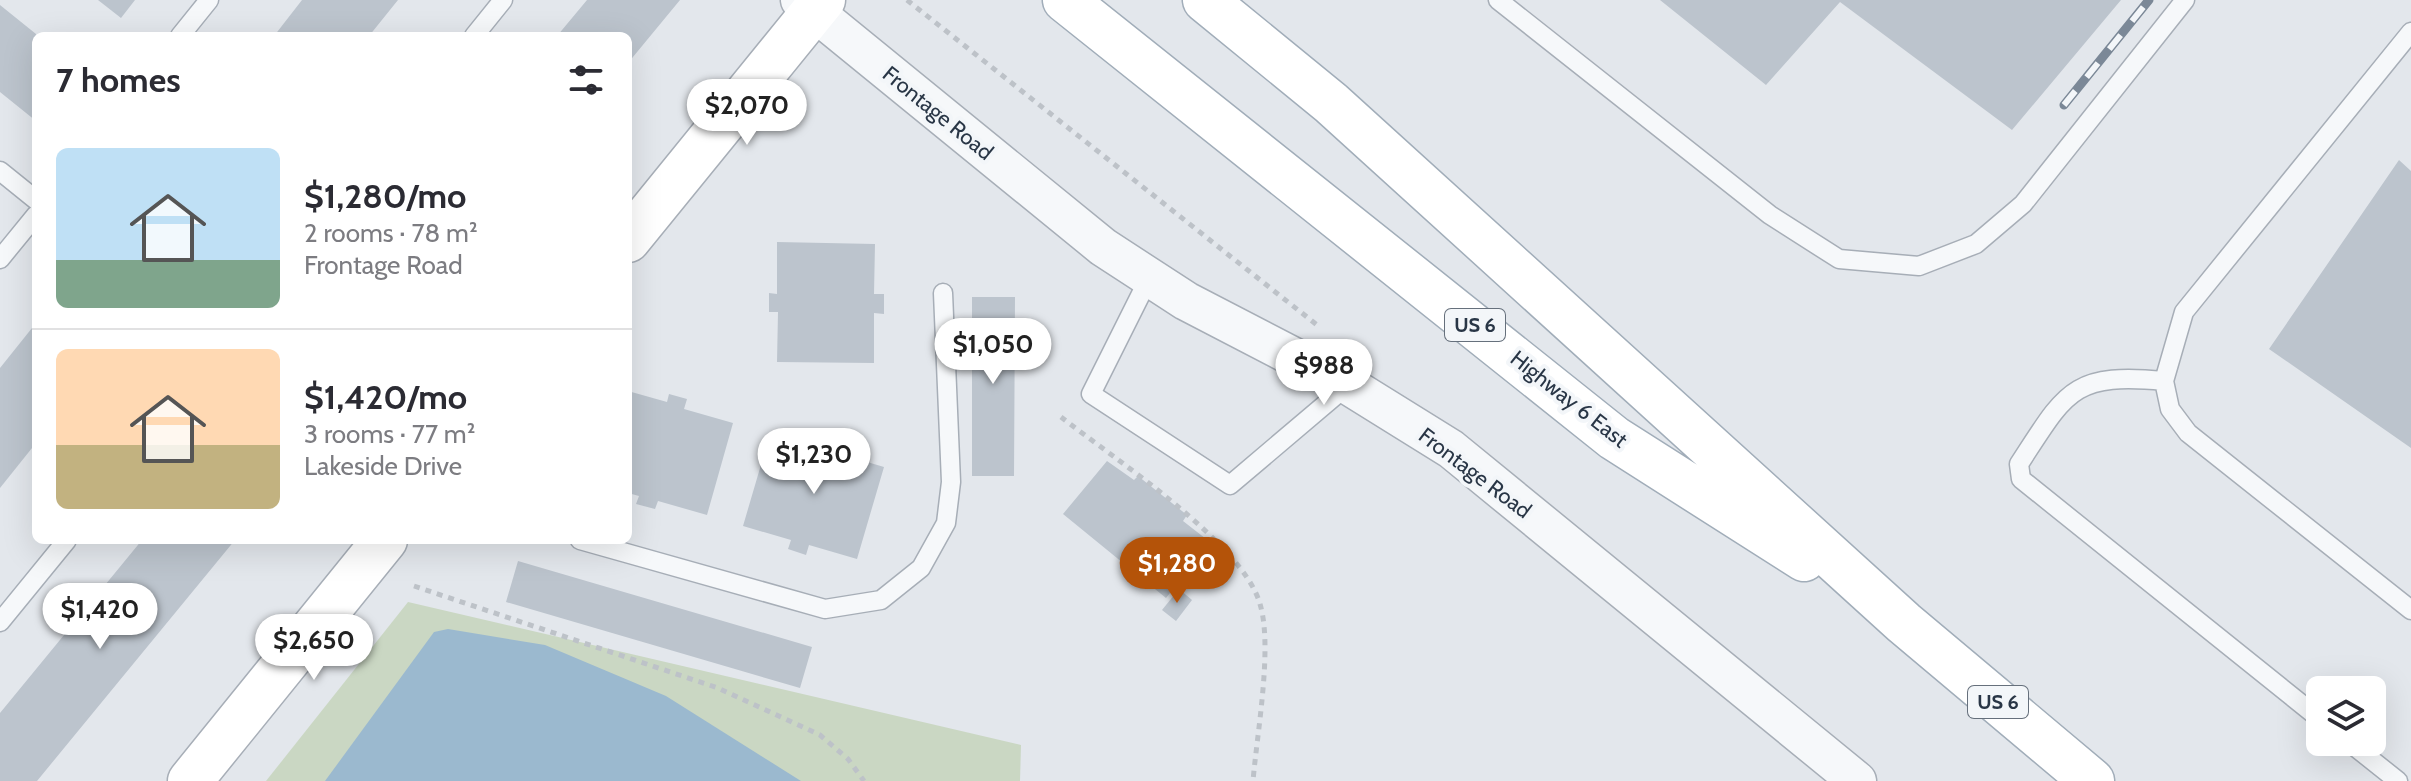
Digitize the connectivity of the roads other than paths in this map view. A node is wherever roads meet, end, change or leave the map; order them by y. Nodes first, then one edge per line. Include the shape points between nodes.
1 (209, 0) edge
2 (503, 0) edge
3 (1065, 0) edge
4 (1205, 0) edge
5 (1498, 0) edge
6 (2185, 0) edge
7 (812, 4) edge
8 (183, 32) edge
9 (477, 32) edge
10 (2411, 32) edge
11 (0, 171) edge
12 (32, 197) edge
13 (32, 220) edge
14 (632, 235) edge
15 (0, 259) edge
16 (1149, 278) junction
17 (943, 293) dead end
18 (2164, 381) junction
19 (1348, 385) junction
20 (64, 544) edge
21 (382, 544) edge
22 (594, 544) edge
23 (2411, 610) edge
24 (0, 622) edge
25 (1904, 623) junction
26 (2306, 708) edge
27 (2367, 756) edge
28 (190, 781) edge
29 (1857, 781) edge
30 (2092, 781) edge
31 (2398, 781) edge

1 - 8 lane
2 - 9 lane
3 - 25 main road, Highway 6 East / US 6 via 1614,438
4 - 25 main road, Highway 6 East / US 6 via 1331,103
5 - 6 lane via 1781,222 1839,259 1919,266 1976,244 2023,204
7 - 14 main road
7 - 16 street, Frontage Road via 1103,247
10 - 18 lane via 2184,312
11 - 12 lane
13 - 15 lane
16 - 19 street, Frontage Road
16 - 19 lane via 1091,394 1230,485
17 - 22 lane via 951,482 946,523 921,568 881,600 825,609
18 - 23 lane via 2170,409 2188,433
18 - 26 lane via 2091,381 2058,405 2019,464 2021,479
19 - 29 street, Frontage Road via 1451,449
20 - 24 lane
21 - 28 main road
25 - 30 main road, Highway 6 East / US 6
27 - 31 lane

